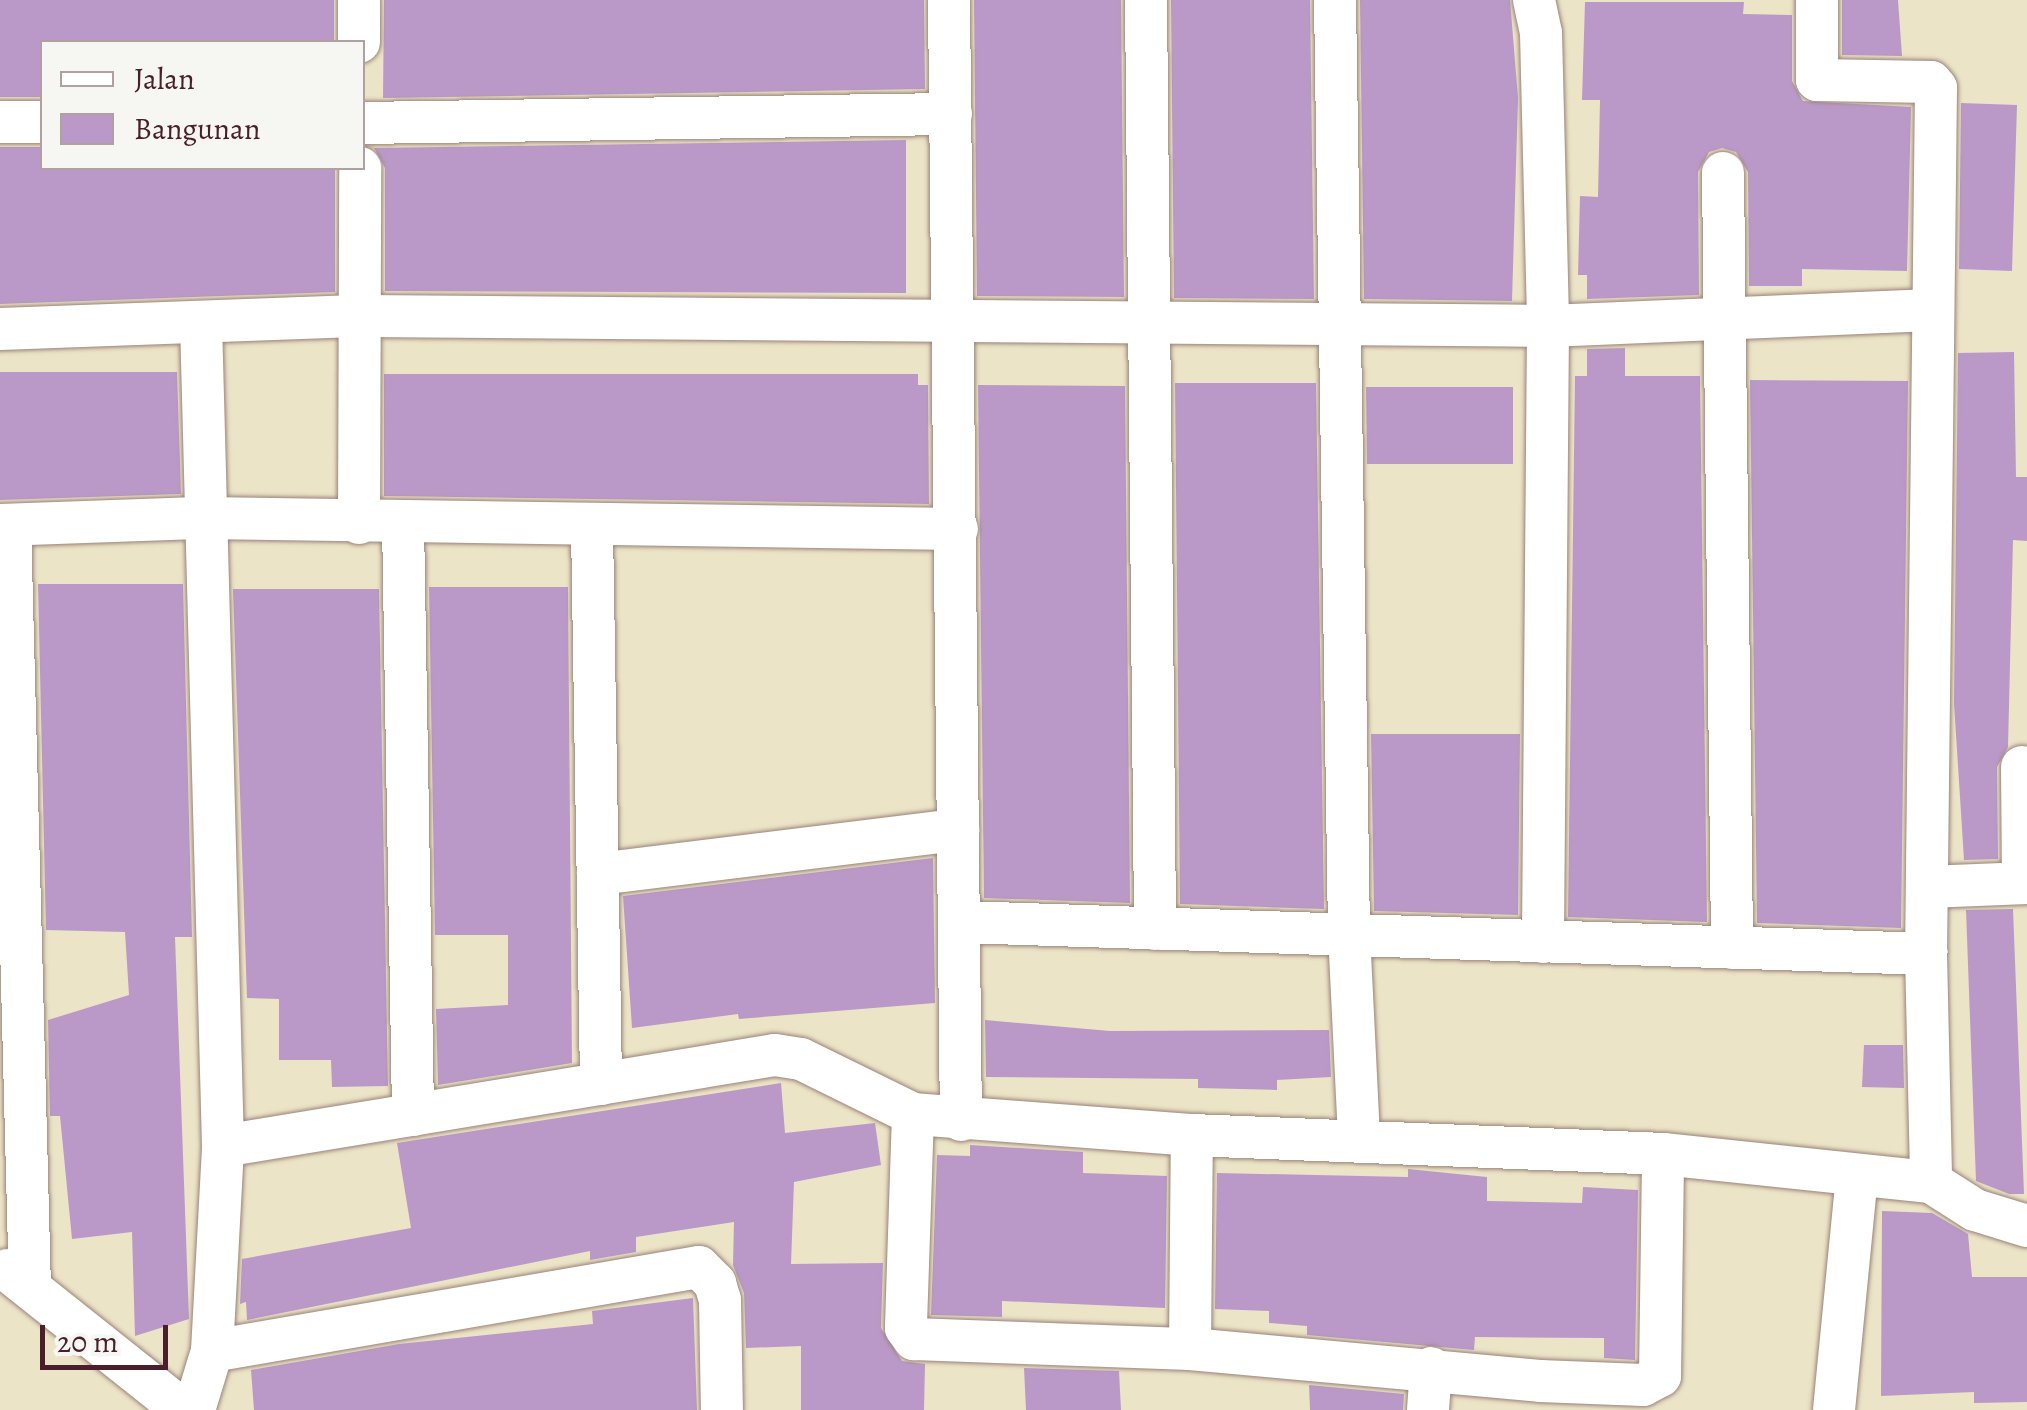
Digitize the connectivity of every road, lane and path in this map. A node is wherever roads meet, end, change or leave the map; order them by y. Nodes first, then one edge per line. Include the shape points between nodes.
1 (359, 0) edge
2 (949, 0) edge
3 (1146, 0) edge
4 (1336, 0) edge
5 (1534, 0) edge
6 (1817, 0) edge
7 (359, 40) edge
8 (951, 114) junction
9 (0, 122) edge
10 (40, 122) edge
11 (365, 124) edge
12 (360, 170) edge
13 (1723, 173) dead end
14 (1932, 310) junction
15 (363, 316) junction
16 (957, 319) junction
17 (1343, 320) junction
18 (1728, 320) junction
19 (201, 322) junction
20 (1148, 324) junction
21 (1548, 326) junction
22 (0, 329) edge
23 (205, 518) junction
24 (402, 522) junction
25 (358, 523) junction
26 (5, 525) edge
27 (592, 527) junction
28 (957, 529) junction
29 (8, 712) edge
30 (2022, 767) dead end
31 (958, 830) junction
32 (598, 874) junction
33 (2025, 883) edge
34 (1927, 887) junction
35 (963, 922) junction
36 (1154, 929) junction
37 (1349, 933) junction
38 (1543, 942) junction
39 (1732, 948) junction
40 (1926, 954) junction
41 (601, 1084) junction
42 (913, 1114) junction
43 (412, 1115) junction
44 (960, 1120) junction
45 (1192, 1135) junction
46 (1358, 1139) junction
47 (223, 1146) junction
48 (1663, 1154) junction
49 (1857, 1174) junction
50 (1932, 1182) junction
51 (2027, 1226) edge
52 (15, 1276) edge
53 (1190, 1349) junction
54 (212, 1352) junction
55 (1429, 1389) edge
56 (1540, 1395) edge
57 (183, 1410) edge
58 (194, 1410) edge
59 (722, 1410) edge
60 (1834, 1410) edge

1 - 7 street
2 - 8 street
3 - 20 street
4 - 17 street
5 - 21 street via 1541,33
6 - 14 street via 1814,78 1931,82 1936,88
8 - 11 street
8 - 16 street
9 - 10 street
12 - 15 street
13 - 18 street
14 - 18 street
14 - 34 street
15 - 16 street
15 - 19 street
15 - 25 street
16 - 20 street
16 - 28 street
17 - 20 street
17 - 21 street
17 - 37 street
18 - 21 street
18 - 39 street
19 - 22 street
19 - 23 street
20 - 36 street
21 - 38 street
23 - 25 street
23 - 26 street
23 - 47 street
24 - 25 street
24 - 27 street
24 - 43 street
26 - 29 street
27 - 28 street
27 - 32 street
28 - 31 street
29 - 52 street
30 - 33 street
31 - 32 street
31 - 35 street
32 - 41 street
33 - 34 street
34 - 40 street
35 - 36 street
35 - 44 street
36 - 37 street
37 - 38 street
37 - 46 street
38 - 39 street
39 - 40 street
40 - 50 street
41 - 42 street via 788,1055
41 - 43 street
42 - 44 street
42 - 53 street via 906,1328 914,1339
43 - 47 street
44 - 45 street
45 - 46 street
45 - 53 street
46 - 48 street
47 - 54 street
48 - 49 street
48 - 56 street via 1660,1376 1643,1385
49 - 50 street
49 - 60 street
50 - 51 street via 1975,1210
52 - 57 street
53 - 55 street
54 - 58 street
54 - 59 street via 699,1267 715,1282 720,1300
55 - 56 street

